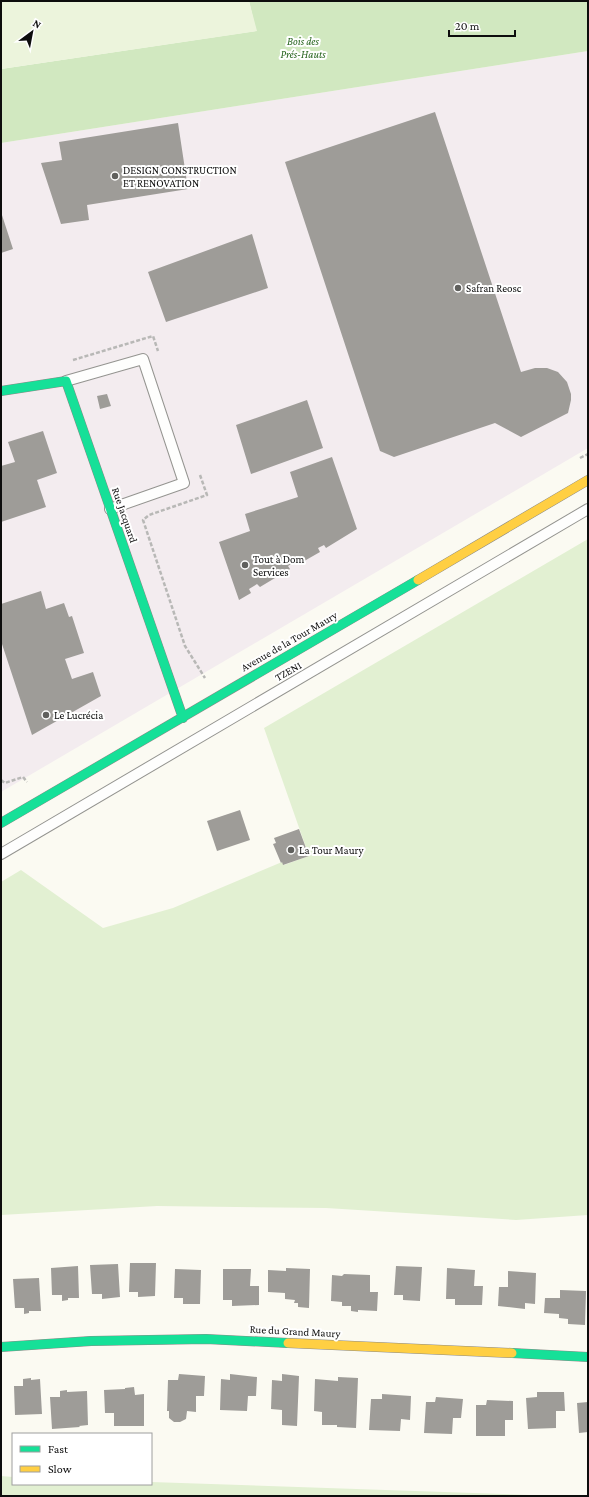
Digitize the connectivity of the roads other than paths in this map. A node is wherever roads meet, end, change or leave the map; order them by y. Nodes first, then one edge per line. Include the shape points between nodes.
1 (66, 381) junction
2 (1, 391) edge
3 (588, 480) edge
4 (110, 509) junction
5 (588, 509) edge
6 (183, 718) junction
7 (1, 823) edge
8 (1, 854) edge
9 (1, 1347) edge
10 (588, 1357) edge

1 - 2 street
1 - 4 street, Rue Jacquard
1 - 4 lane via 143,359 184,482
3 - 6 street, Avenue de la Tour Maury
4 - 6 street, Rue Jacquard
5 - 8 lane, TZEN1
6 - 7 street, Avenue de la Tour Maury
9 - 10 street, Rue du Grand Maury via 91,1341 206,1339

